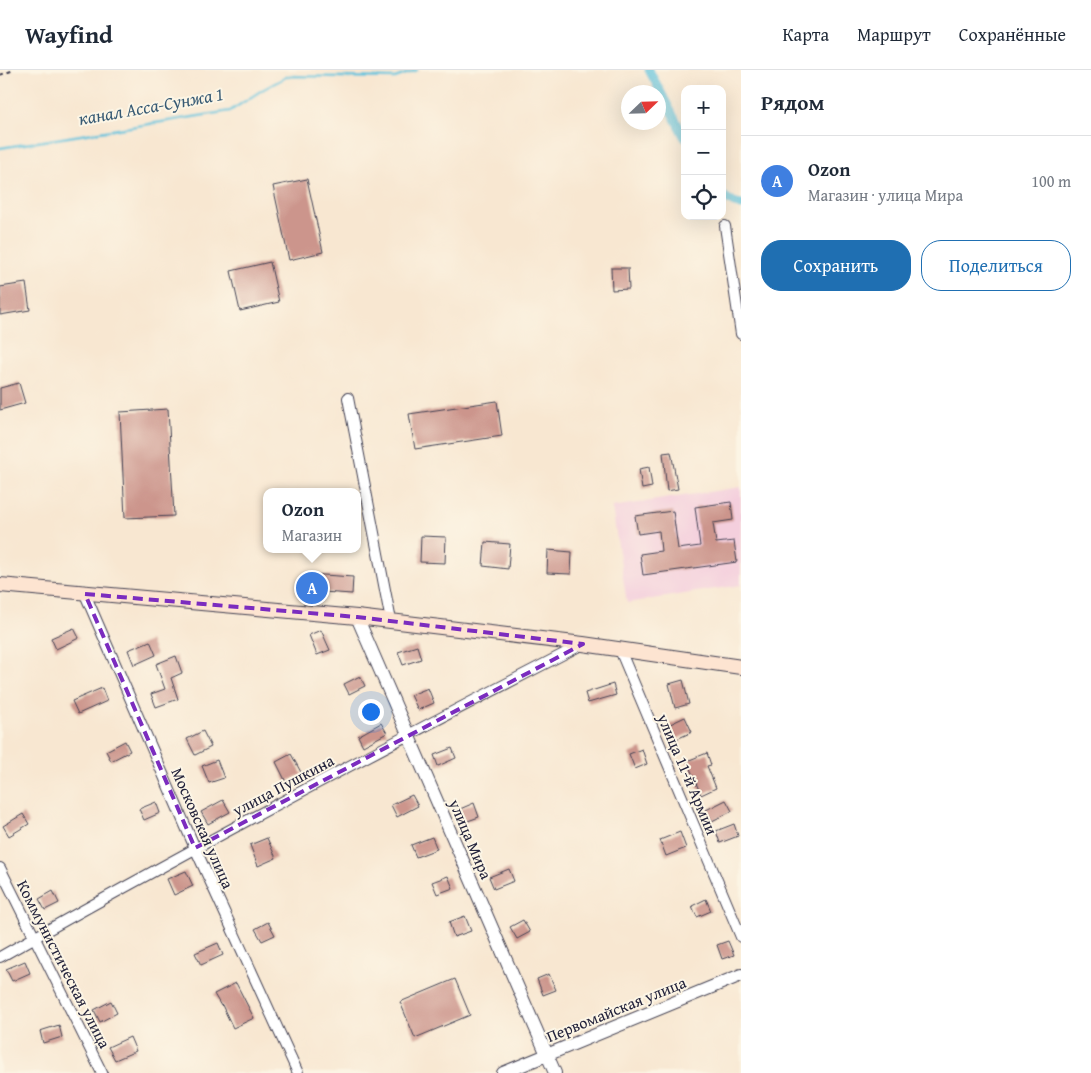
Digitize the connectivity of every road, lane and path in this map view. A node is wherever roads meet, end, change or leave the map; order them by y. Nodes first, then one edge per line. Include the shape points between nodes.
1 (14, 70) edge
2 (0, 75) edge
3 (725, 226) dead end
4 (741, 334) edge
5 (348, 398) dead end
6 (0, 585) edge
7 (85, 594) junction
8 (357, 617) junction
9 (391, 621) junction
10 (583, 644) junction
11 (620, 650) junction
12 (741, 667) edge
13 (408, 735) junction
14 (195, 848) junction
15 (0, 868) edge
16 (34, 937) junction
17 (741, 937) edge
18 (0, 956) edge
19 (741, 975) edge
20 (547, 1055) junction
21 (102, 1073) edge
22 (298, 1073) edge
23 (503, 1073) edge
24 (555, 1073) edge

1 - 2 path
3 - 4 street
5 - 9 street
6 - 7 main road
7 - 8 main road
7 - 14 street, Московская улица
8 - 9 main road
8 - 13 street, улица Мира
9 - 10 main road
10 - 11 main road
10 - 13 street, улица Пушкина
11 - 12 main road
11 - 17 street, улица 11-й Армии
13 - 14 street, улица Пушкина
13 - 20 street, улица Мира
14 - 16 street, улица Пушкина
14 - 22 street, Московская улица
15 - 16 street, Коммунистическая улица
16 - 18 street, улица Пушкина
16 - 21 street, Коммунистическая улица
19 - 20 street, Первомайская улица
20 - 23 street, Первомайская улица
20 - 24 street, улица Мира

